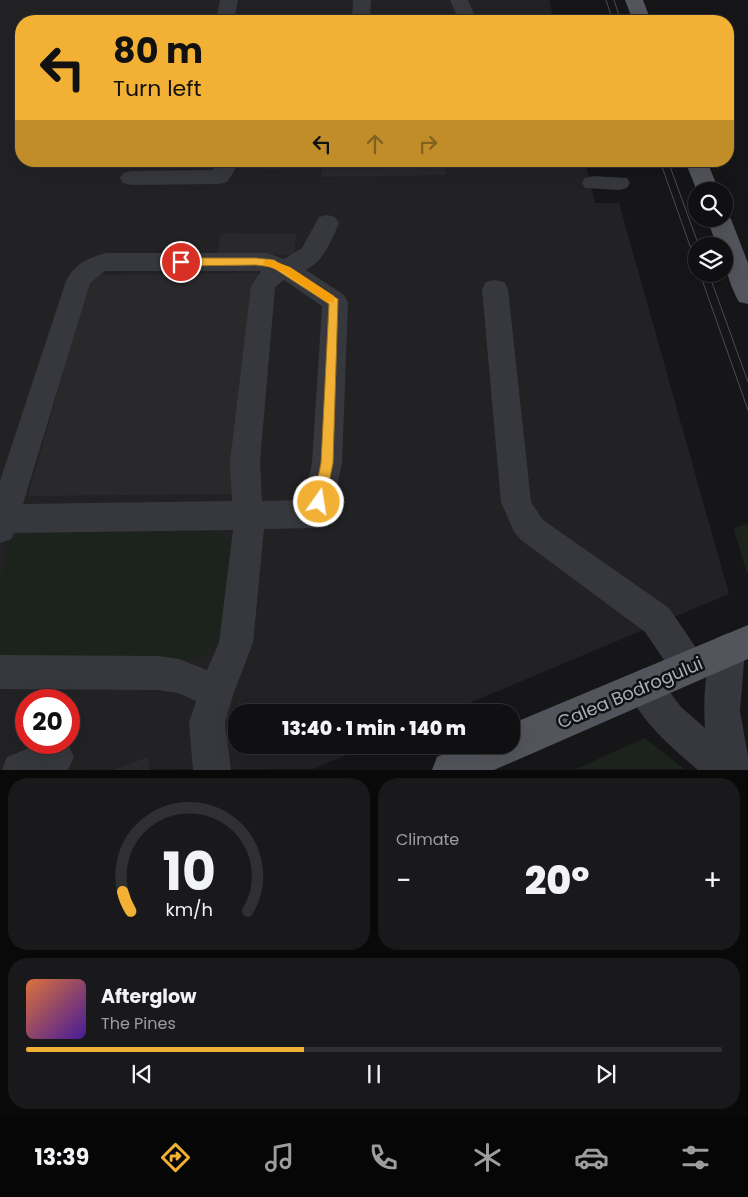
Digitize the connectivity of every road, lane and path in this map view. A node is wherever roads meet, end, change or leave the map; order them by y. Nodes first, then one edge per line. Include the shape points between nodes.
1 (229, 0) edge
2 (362, 0) edge
3 (459, 0) edge
4 (634, 0) edge
5 (226, 15) edge
6 (361, 15) edge
7 (465, 15) edge
8 (640, 15) edge
9 (224, 167) edge
10 (698, 167) edge
11 (131, 178) dead end
12 (620, 182) dead end
13 (704, 182) edge
14 (593, 183) dead end
15 (327, 223) dead end
16 (721, 227) edge
17 (287, 270) junction
18 (495, 289) dead end
19 (748, 295) edge
20 (250, 514) junction
21 (2, 524) edge
22 (738, 646) edge
23 (690, 667) junction
24 (0, 672) edge
25 (644, 686) junction
26 (216, 692) junction
27 (520, 739) edge
28 (487, 754) edge
29 (55, 757) dead end
30 (20, 770) edge
31 (212, 770) edge
32 (450, 770) edge
33 (728, 770) edge
34 (735, 770) edge

1 - 5 lane
2 - 6 lane
3 - 7 lane
4 - 8 main road
9 - 11 lane via 219,176
10 - 13 main road
12 - 14 lane
15 - 17 lane via 312,252
16 - 19 main road
17 - 20 lane via 270,277 263,286 245,462 245,490
17 - 20 lane via 335,302 327,463 316,514
17 - 21 lane via 256,261 106,262 83,273
18 - 23 lane via 516,502 520,512 532,530 657,620
20 - 21 lane
20 - 26 lane via 236,643
22 - 23 main road, Calea Bodrogului
22 - 34 lane via 722,696 725,745
23 - 25 main road, Calea Bodrogului
24 - 26 lane via 158,672 179,676
25 - 27 main road, Calea Bodrogului
25 - 33 lane via 668,720
26 - 31 lane via 207,723
28 - 32 main road
29 - 30 lane

